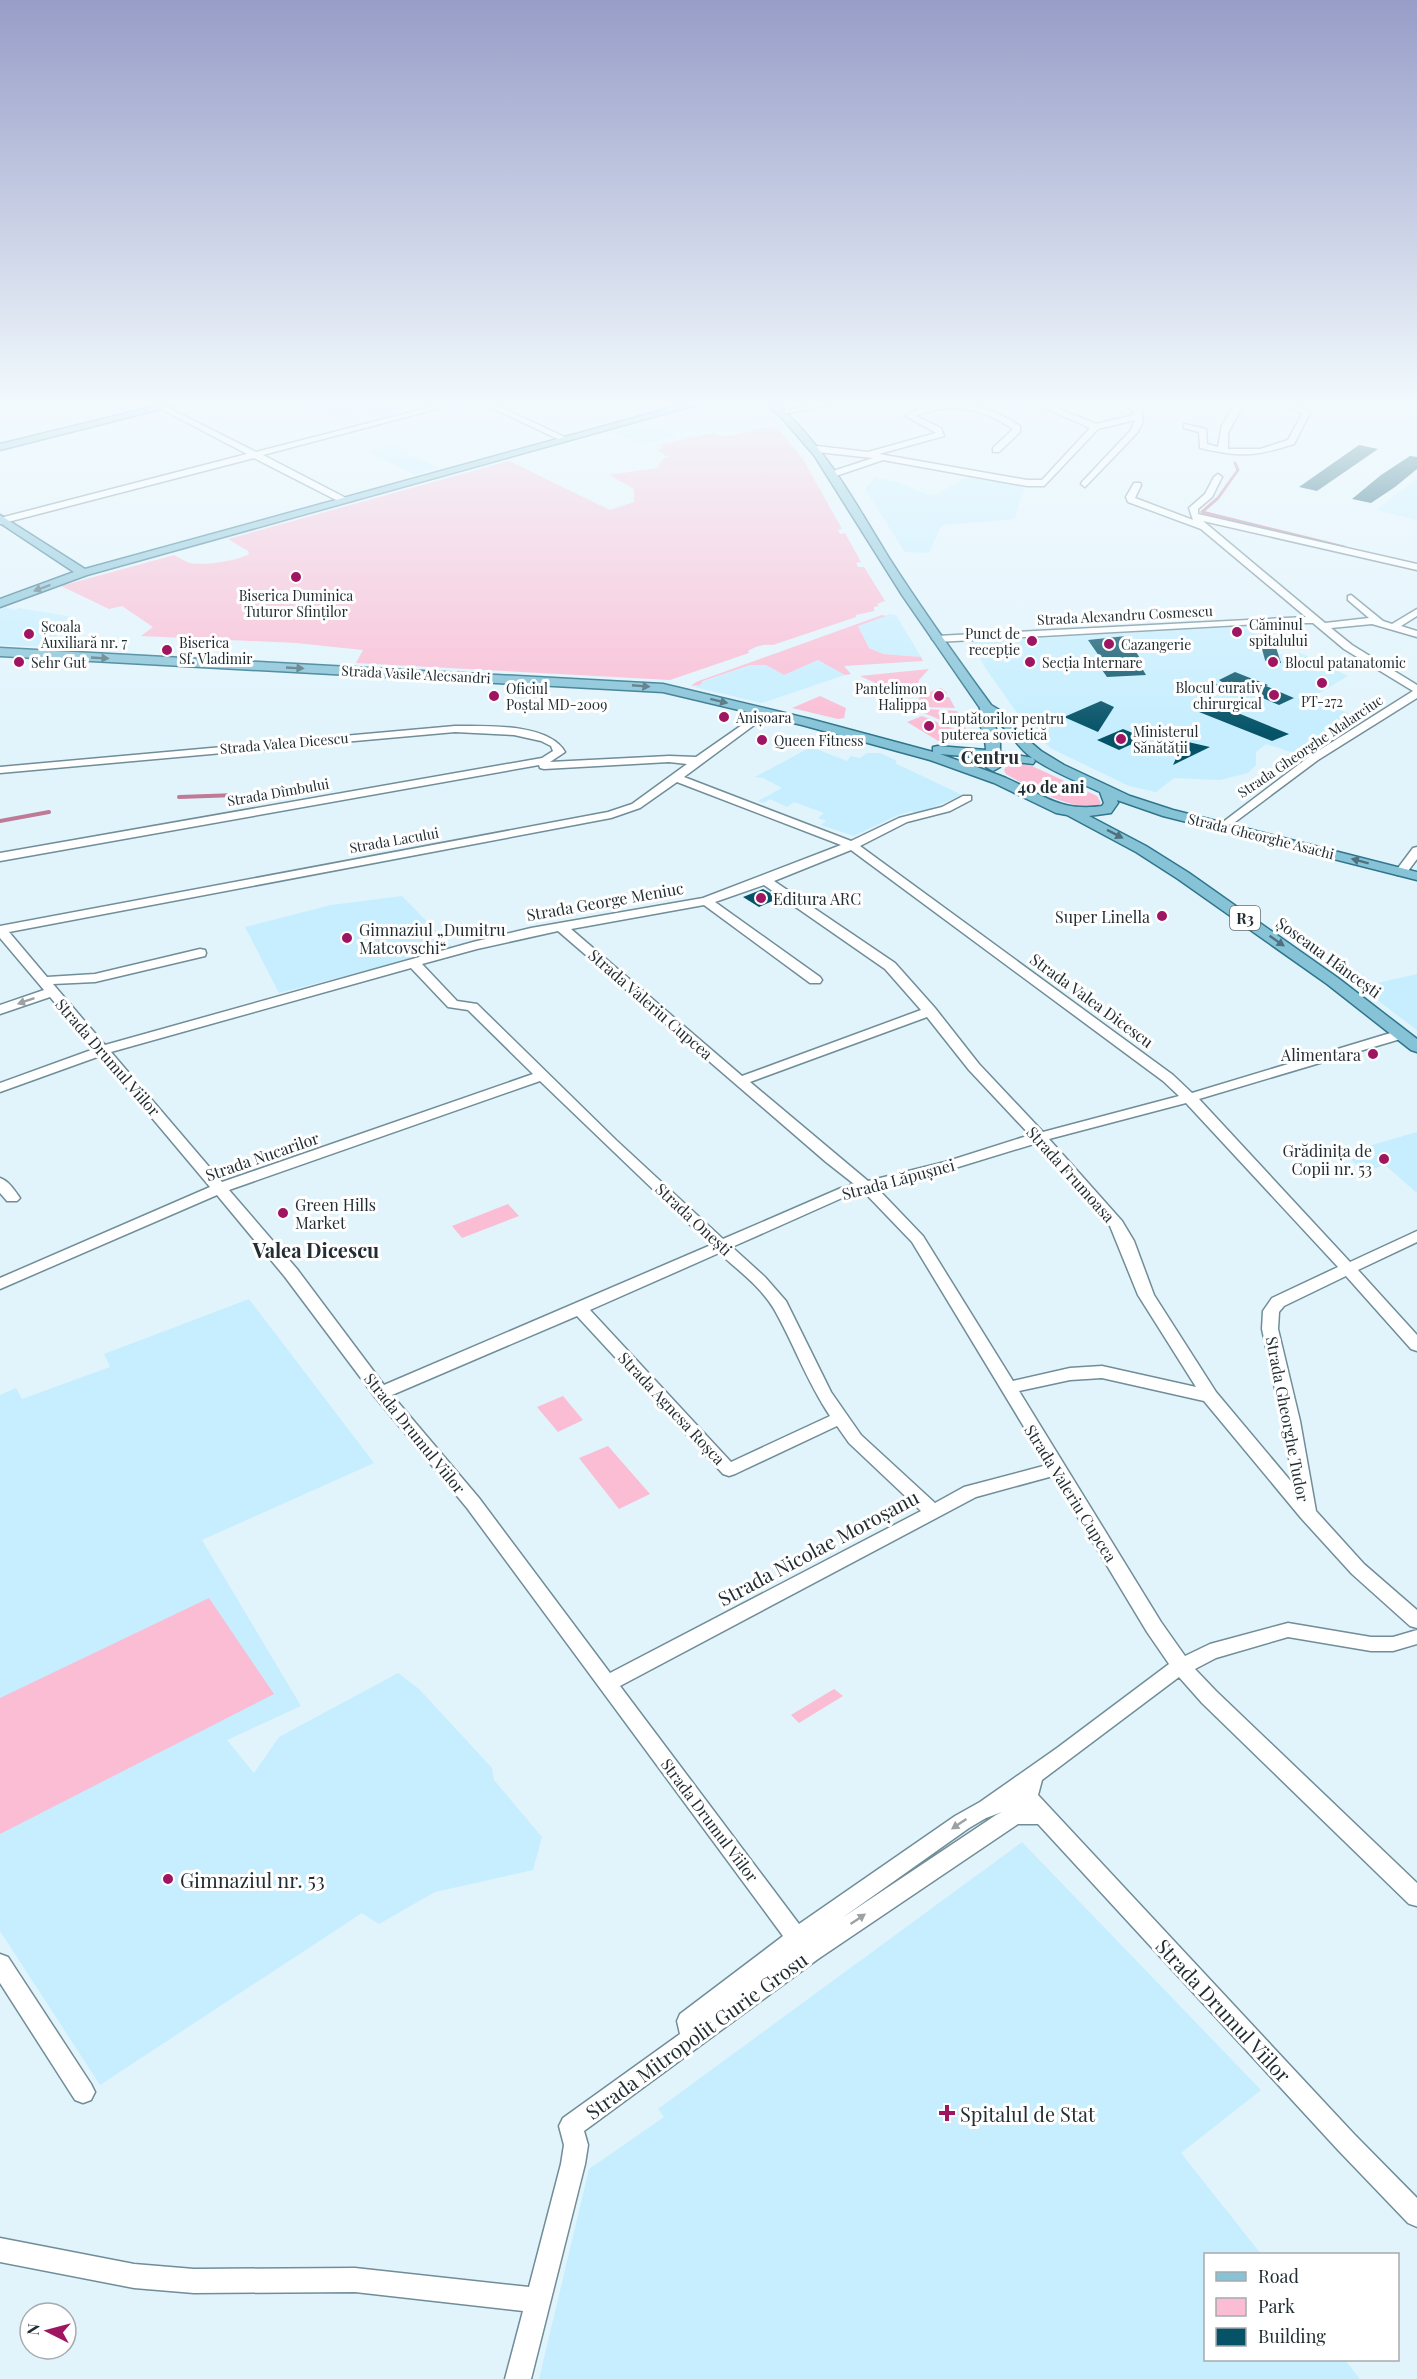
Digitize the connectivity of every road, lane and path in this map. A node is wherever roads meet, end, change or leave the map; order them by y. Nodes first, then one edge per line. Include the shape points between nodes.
1 (35, 511) edge
2 (304, 511) edge
3 (856, 511) edge
4 (1160, 511) edge
5 (1193, 511) edge
6 (1194, 516) junction
7 (1, 520) edge
8 (1206, 529) junction
9 (1417, 567) edge
10 (83, 573) junction
11 (1351, 598) dead end
12 (0, 603) edge
13 (1417, 612) edge
14 (1379, 622) junction
15 (1319, 623) junction
16 (1393, 627) junction
17 (1417, 634) edge
18 (937, 639) junction
19 (0, 652) edge
20 (1417, 691) edge
21 (986, 708) junction
22 (765, 712) junction
23 (878, 741) junction
24 (559, 752) joint
25 (992, 755) junction
26 (700, 761) junction
27 (1028, 761) junction
28 (1059, 768) junction
29 (0, 770) edge
30 (487, 776) dead end
31 (996, 776) junction
32 (677, 778) junction
33 (1106, 791) junction
34 (967, 798) dead end
35 (1061, 810) junction
36 (1223, 827) junction
37 (852, 845) junction
38 (1417, 851) edge
39 (0, 857) edge
40 (1401, 872) junction
41 (1417, 876) edge
42 (765, 880) junction
43 (706, 901) junction
44 (561, 927) junction
45 (0, 930) edge
46 (200, 953) dead end
47 (414, 963) junction
48 (815, 980) dead end
49 (41, 981) junction
50 (51, 992) junction
51 (0, 1010) edge
52 (930, 1011) junction
53 (1402, 1034) junction
54 (1417, 1047) edge
55 (104, 1050) junction
56 (542, 1076) junction
57 (741, 1081) junction
58 (0, 1088) edge
59 (1190, 1097) junction
60 (1040, 1137) junction
61 (0, 1183) edge
62 (867, 1186) junction
63 (220, 1188) junction
64 (12, 1198) dead end
65 (1417, 1236) edge
66 (722, 1245) junction
67 (1348, 1268) junction
68 (0, 1284) edge
69 (580, 1309) junction
70 (1417, 1345) edge
71 (1007, 1388) junction
72 (381, 1393) junction
73 (1210, 1396) junction
74 (840, 1418) junction
75 (1056, 1469) junction
76 (934, 1512) junction
77 (1307, 1513) junction
78 (1417, 1621) edge
79 (1417, 1637) edge
80 (1181, 1666) junction
81 (608, 1683) junction
82 (1032, 1778) junction
83 (988, 1806) junction
84 (1038, 1810) junction
85 (1417, 1897) edge
86 (804, 1945) junction
87 (0, 1964) edge
88 (83, 2092) dead end
89 (1417, 2215) edge
90 (0, 2250) edge
91 (537, 2300) junction
92 (518, 2379) edge

1 - 7 street
2 - 10 main road
3 - 18 main road
4 - 8 street
5 - 6 street
6 - 8 street
6 - 9 street
7 - 10 main road
8 - 15 street
10 -> 12 main road
11 - 14 street, Strada Alexandru Cosmescu
13 - 16 street
14 - 15 street, Strada Alexandru Cosmescu
14 - 16 street, Strada Alexandru Cosmescu
15 - 18 street, Strada Alexandru Cosmescu via 1277,620
15 - 20 street via 1369,662
16 - 17 street, Strada Alexandru Cosmescu
18 - 21 main road
19 -> 22 main road, Strada Vasile Alecsandri via 638,686 673,690
20 - 36 street, Strada Gheorghe Malarciuc via 1314,758
21 - 25 main road via 984,718 992,735
21 - 28 main road via 1029,748
22 - 23 main road, Strada Vasile Alecsandri
22 - 26 street, Strada Lacului
23 - 25 main road
23 - 31 main road, Strada Vasile Alecsandri
24 - 29 street, Strada Valea Dicescu via 554,741 527,734 454,729
24 - 39 street, Strada Dîmbului via 542,761
25 - 27 main road
25 - 31 main road
26 - 30 street via 553,765
26 - 32 street, Strada Lacului
27 - 28 main road
27 - 31 main road via 1004,762
28 - 33 main road, Strada Gheorghe Asachi
31 - 35 main road, R3
32 - 37 street, Strada Valea Dicescu
32 - 45 street, Strada Lacului via 636,806 611,815
33 - 35 main road, R3 via 1111,803 1106,810
33 - 36 main road, Strada Gheorghe Asachi via 1149,808
34 - 37 street, Strada George Meniuc via 903,820
35 -> 53 main road, Șoseaua Hâncești / R3 via 1114,833 1168,864
40 -> 36 main road, Strada Gheorghe Asachi
37 - 42 street, Strada George Meniuc
37 - 59 street, Strada Valea Dicescu
38 - 40 street
40 - 41 main road, Strada Gheorghe Asachi
42 - 43 street, Strada George Meniuc
42 - 52 street, Strada Frumoasa via 890,966
43 - 44 street, Strada George Meniuc
43 - 48 street
44 - 47 street, Strada George Meniuc
44 - 57 street, Strada Valeriu Cupcea
45 - 49 street, Strada Drumul Viilor
46 - 49 street via 95,978
47 - 55 street, Strada George Meniuc
47 - 56 street, Strada Onești via 453,1005 472,1007
49 - 50 street, Strada Drumul Viilor
50 -> 51 street
50 - 55 street, Strada Drumul Viilor
52 - 57 street
52 - 60 street, Strada Frumoasa via 974,1068
53 - 54 main road, Șoseaua Hâncești / R3
53 - 59 street, Strada Lăpușnei
55 - 58 street, Strada George Meniuc
55 - 63 street, Strada Drumul Viilor
56 - 63 street, Strada Nucarilor
56 - 66 street, Strada Onești
57 - 62 street, Strada Valeriu Cupcea
59 - 60 street, Strada Lăpușnei
59 - 67 street, Strada Valea Dicescu
60 - 62 street, Strada Lăpușnei
60 - 73 street, Strada Frumoasa via 1117,1224 1146,1295
61 - 64 street
62 - 66 street, Strada Lăpușnei via 846,1191
62 - 71 street, Strada Valeriu Cupcea via 918,1239
63 - 68 street, Strada Nucarilor
63 - 72 street, Strada Drumul Viilor via 291,1273
65 - 67 street, Strada Gheorghe Tudor
66 - 69 street, Strada Lăpușnei
66 - 74 street, Strada Onești via 780,1305
67 - 70 street, Strada Valea Dicescu
67 - 77 street, Strada Gheorghe Tudor via 1278,1302 1269,1320
69 - 72 street, Strada Lăpușnei
69 - 74 street, Strada Agnesa Roșca via 729,1470
71 - 73 street via 1070,1374 1102,1372
71 - 75 street, Strada Valeriu Cupcea
72 - 81 street, Strada Drumul Viilor via 473,1503
73 - 77 street, Strada Frumoasa
74 - 76 street, Strada Onești via 855,1439
75 - 76 street, Strada Nicolae Moroșanu via 970,1492
75 - 80 street, Strada Valeriu Cupcea
76 - 81 street, Strada Nicolae Moroșanu
77 - 78 street, Strada Frumoasa via 1358,1569
79 - 80 street, Strada Mitropolit Gurie Grosu via 1394,1644 1371,1644 1288,1630 1241,1641
80 - 82 street, Strada Mitropolit Gurie Grosu
80 - 85 street, Strada Valeriu Cupcea via 1243,1731
81 - 86 street, Strada Drumul Viilor
82 - 83 street, Strada Mitropolit Gurie Grosu
82 - 84 street via 1028,1795
83 - 84 street, Strada Mitropolit Gurie Grosu via 1016,1801
83 -> 86 street, Strada Mitropolit Gurie Grosu
86 -> 84 street, Strada Mitropolit Gurie Grosu via 1003,1821
84 - 89 street, Strada Drumul Viilor
86 - 91 street, Strada Mitropolit Gurie Grosu via 692,2038 571,2126 576,2145 573,2164
87 - 88 street
90 - 91 street via 134,2276 194,2281 355,2280
91 - 92 street, Strada Mitropolit Gurie Grosu

